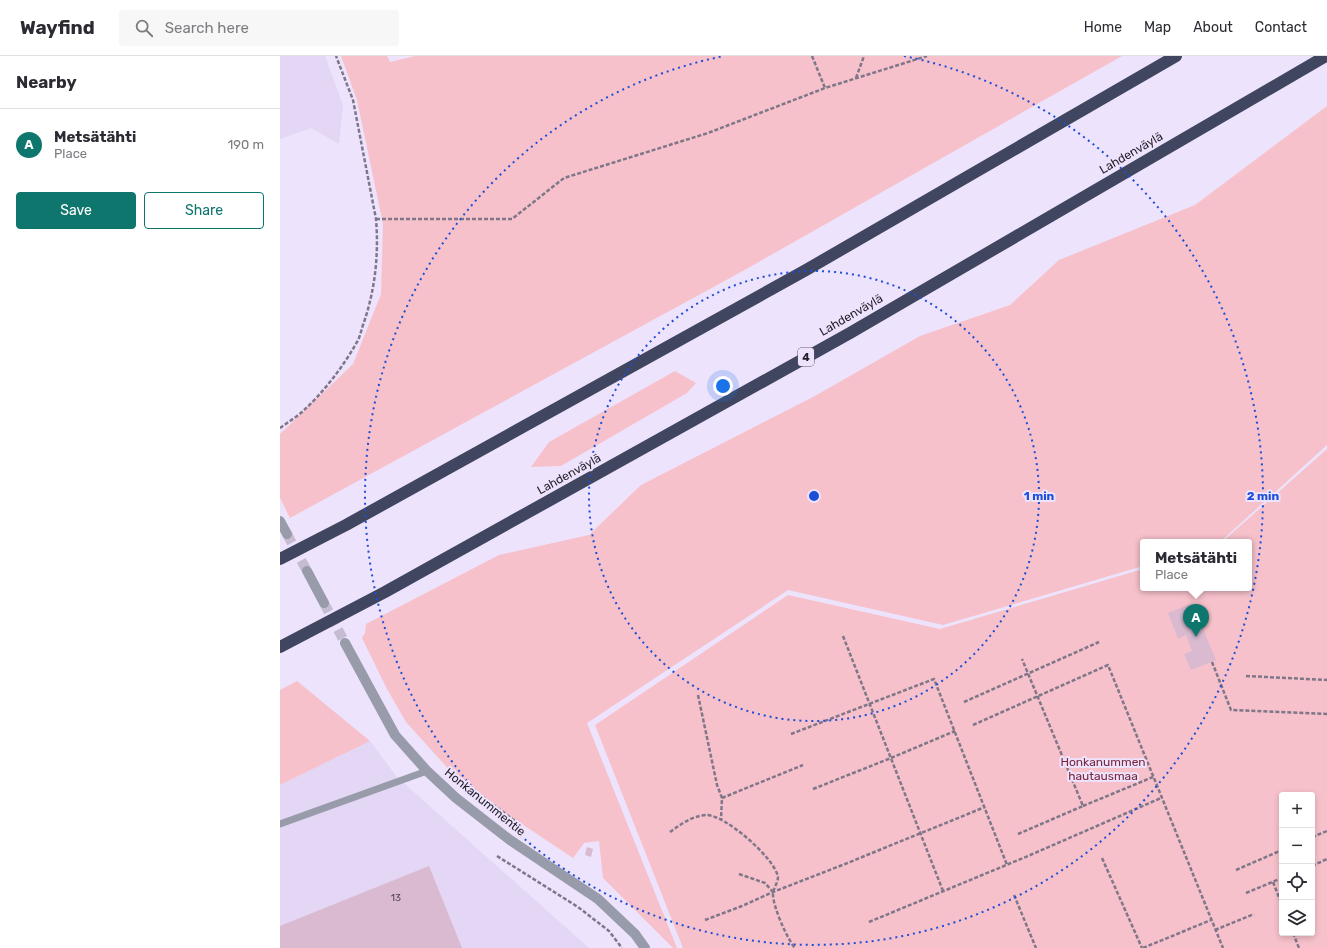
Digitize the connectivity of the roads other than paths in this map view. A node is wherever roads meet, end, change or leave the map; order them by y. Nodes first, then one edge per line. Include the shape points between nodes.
1 (1176, 56) edge
2 (1326, 56) edge
3 (280, 521) edge
4 (287, 534) tunnel mouth
5 (280, 559) edge
6 (307, 571) tunnel mouth
7 (324, 603) tunnel mouth
8 (345, 642) tunnel mouth
9 (280, 647) edge
10 (427, 771) junction
11 (280, 824) edge
12 (645, 948) edge

1 - 5 highway via 806,270
2 - 9 highway, Lahdenväylä / 4 via 850,333 386,592
3 - 4 street
6 - 7 street
8 - 10 street, Honkanummentie via 396,735
10 - 11 lane
10 - 12 street, Honkanummentie via 456,798 510,840 598,899 635,934

